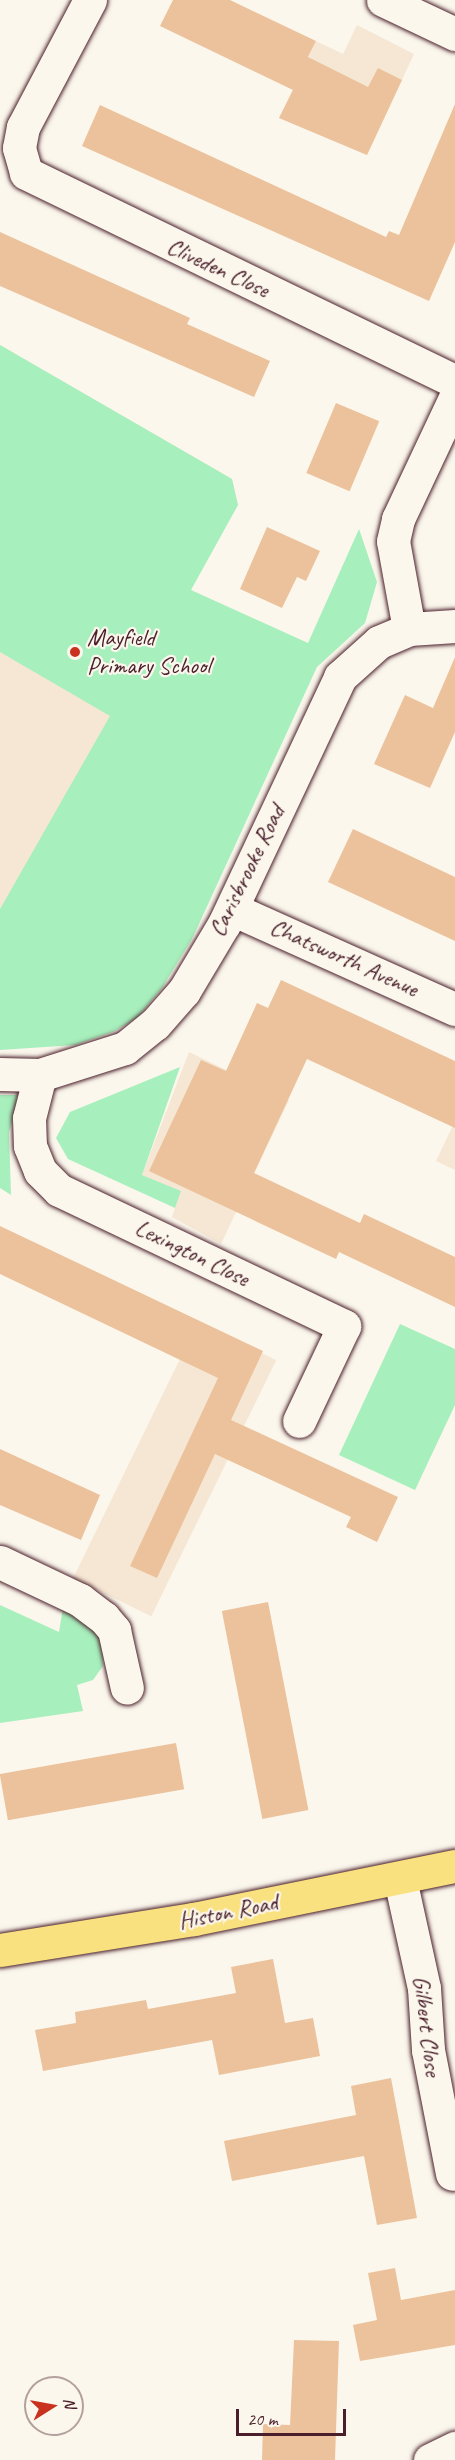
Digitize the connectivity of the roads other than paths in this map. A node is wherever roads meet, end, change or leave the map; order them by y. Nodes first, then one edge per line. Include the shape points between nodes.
1 (90, 0) edge
2 (383, 0) edge
3 (455, 34) edge
4 (11, 122) edge
5 (455, 381) edge
6 (455, 398) edge
7 (455, 626) edge
8 (409, 629) junction
9 (232, 909) junction
10 (455, 1009) edge
11 (0, 1074) edge
12 (40, 1075) junction
13 (299, 1421) dead end
14 (0, 1562) edge
15 (127, 1688) dead end
16 (455, 1866) edge
17 (400, 1879) junction
18 (0, 1950) edge
19 (452, 2174) dead end
20 (455, 2448) edge
21 (429, 2460) edge

1 - 4 street, Cliveden Close
2 - 3 street
4 - 5 street, Cliveden Close via 26,173 50,189
6 - 8 street via 398,519 393,541
7 - 8 street, Carisbrooke Road
8 - 9 street, Carisbrooke Road via 379,642 340,677
9 - 10 street, Chatsworth Avenue
9 - 12 street, Carisbrooke Road via 184,991 155,1024 125,1048
11 - 12 street, Carisbrooke Road
12 - 13 street, Lexington Close via 29,1118 30,1146 40,1171 59,1190 344,1326
14 - 15 street via 80,1600 104,1618 114,1630
16 - 17 main road, Histon Road
17 - 18 main road, Histon Road
17 - 19 street, Gilbert Close via 424,1988 428,2050
20 - 21 street

